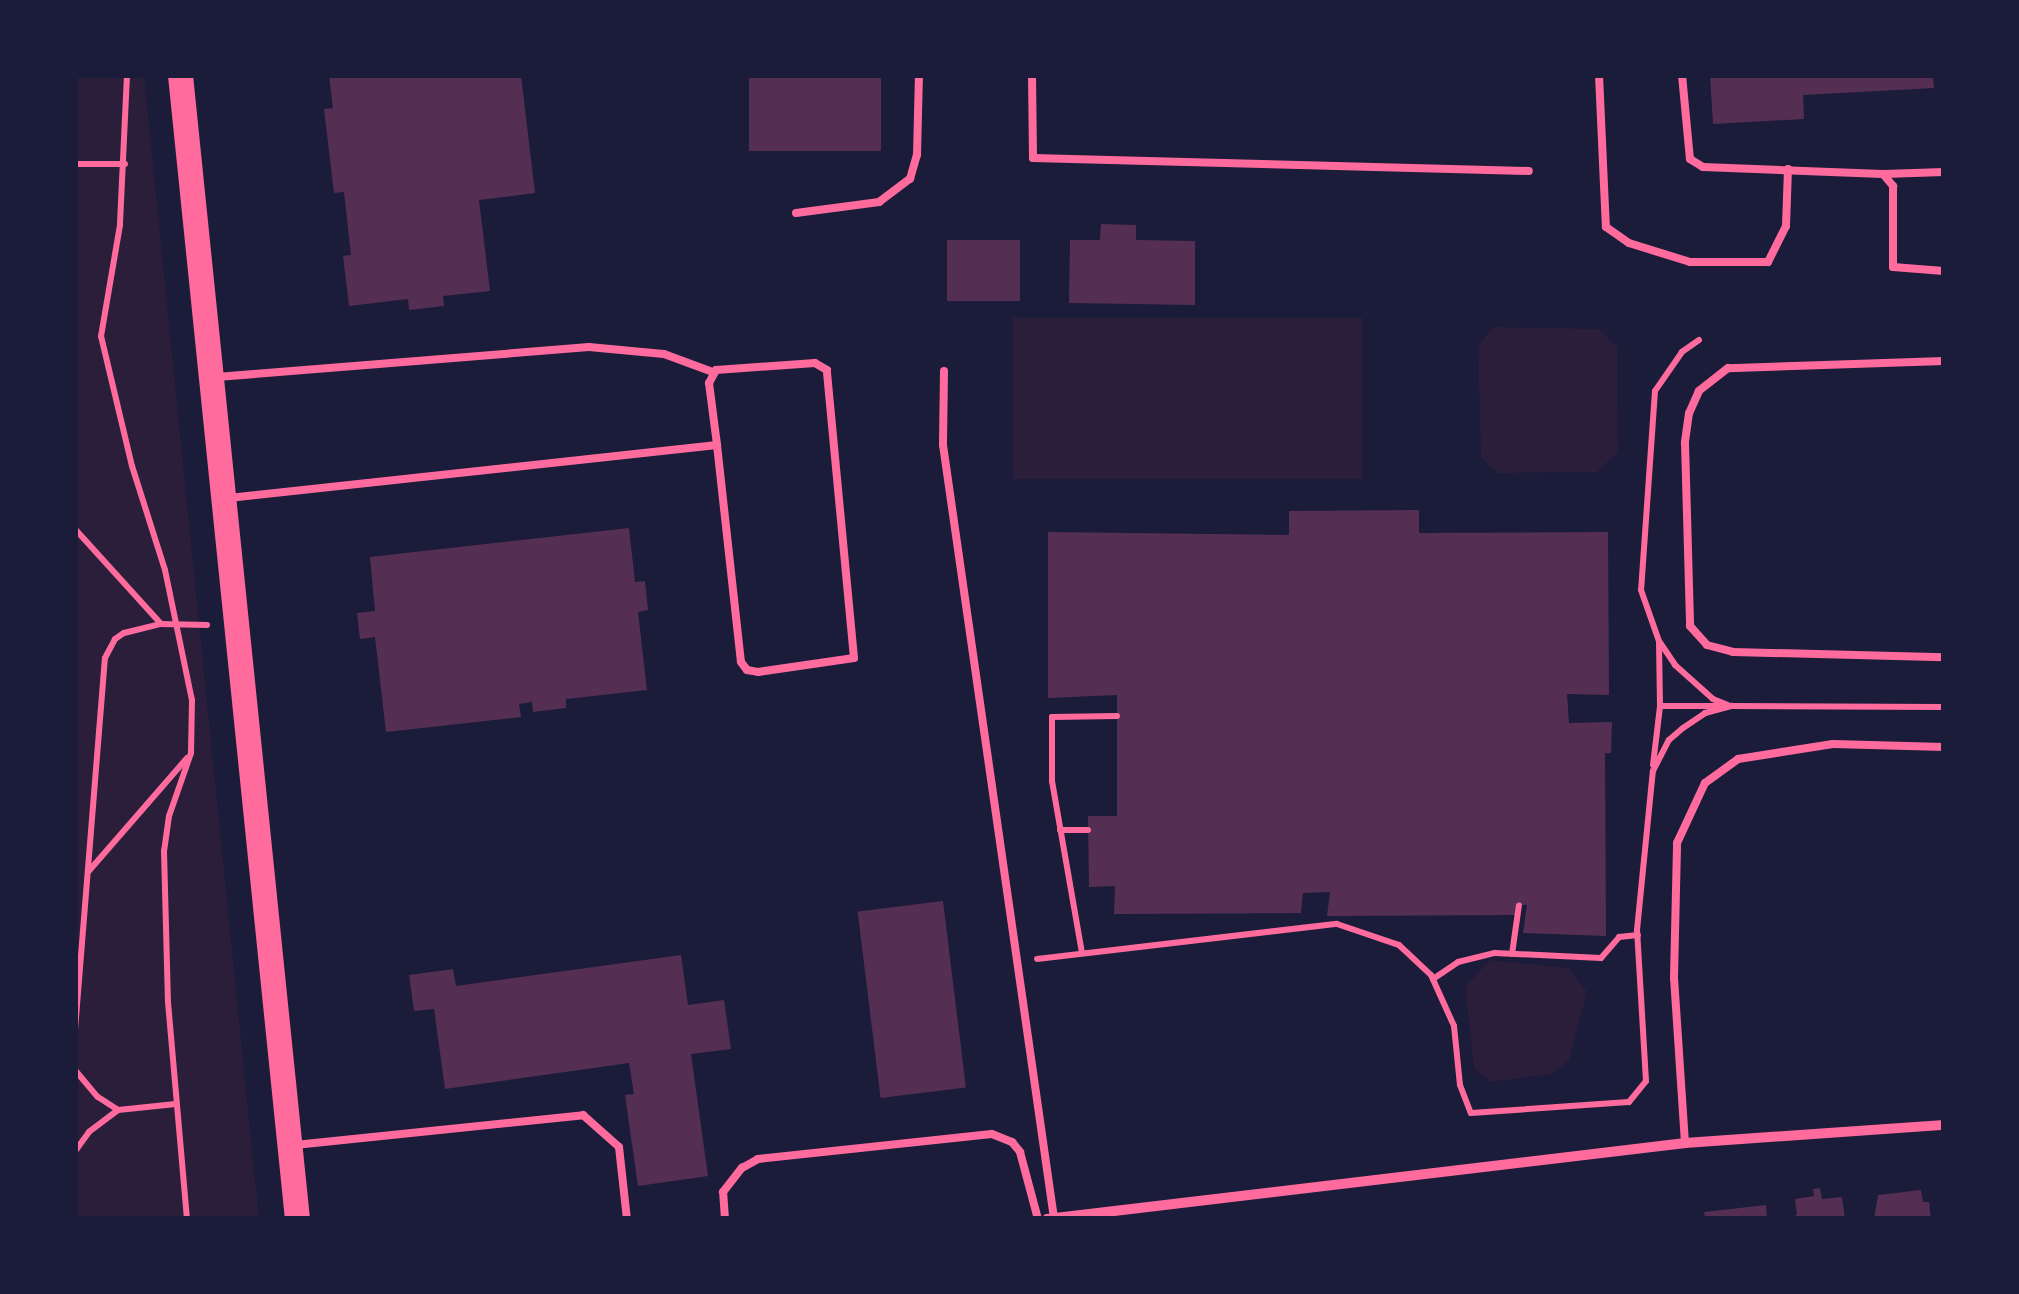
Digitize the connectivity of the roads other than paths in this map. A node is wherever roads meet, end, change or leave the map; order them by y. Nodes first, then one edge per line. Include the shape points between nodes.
1 (180, 75) edge
2 (919, 75) edge
3 (1032, 75) edge
4 (1599, 75) edge
5 (1682, 75) edge
6 (1529, 170) dead end
7 (1788, 170) junction
8 (1944, 172) edge
9 (1883, 174) junction
10 (796, 213) dead end
11 (1944, 271) edge
12 (1944, 361) edge
13 (713, 372) junction
14 (944, 372) dead end
15 (212, 378) junction
16 (716, 445) junction
17 (225, 498) junction
18 (1944, 657) edge
19 (1944, 747) edge
20 (1944, 1125) edge
21 (1685, 1143) junction
22 (290, 1146) junction
23 (298, 1219) edge
24 (628, 1219) edge
25 (725, 1219) edge
26 (1038, 1219) edge
27 (1050, 1219) edge

1 - 15 main road
2 - 10 lane via 910,179 879,202
3 - 6 lane via 1033,158
4 - 7 lane via 1606,227 1629,243 1690,262 1768,262 1786,226
5 - 7 lane via 1690,160 1703,167
7 - 9 lane
8 - 9 lane
9 - 11 lane via 1893,186 1892,268
12 - 18 lane via 1728,368 1700,391 1685,443 1690,626 1707,645 1733,652
13 - 15 lane via 664,354 588,347
13 - 16 lane
13 - 16 lane via 815,363 827,370 854,658 746,670
14 - 27 lane via 943,445
15 - 17 main road
16 - 17 lane
17 - 22 main road
19 - 21 lane via 1833,744 1738,758 1705,783 1677,844 1674,978
20 - 21 street
21 - 27 street
22 - 23 main road
22 - 24 lane via 584,1115 619,1147
25 - 26 lane via 723,1192 758,1159 992,1134 1020,1152

